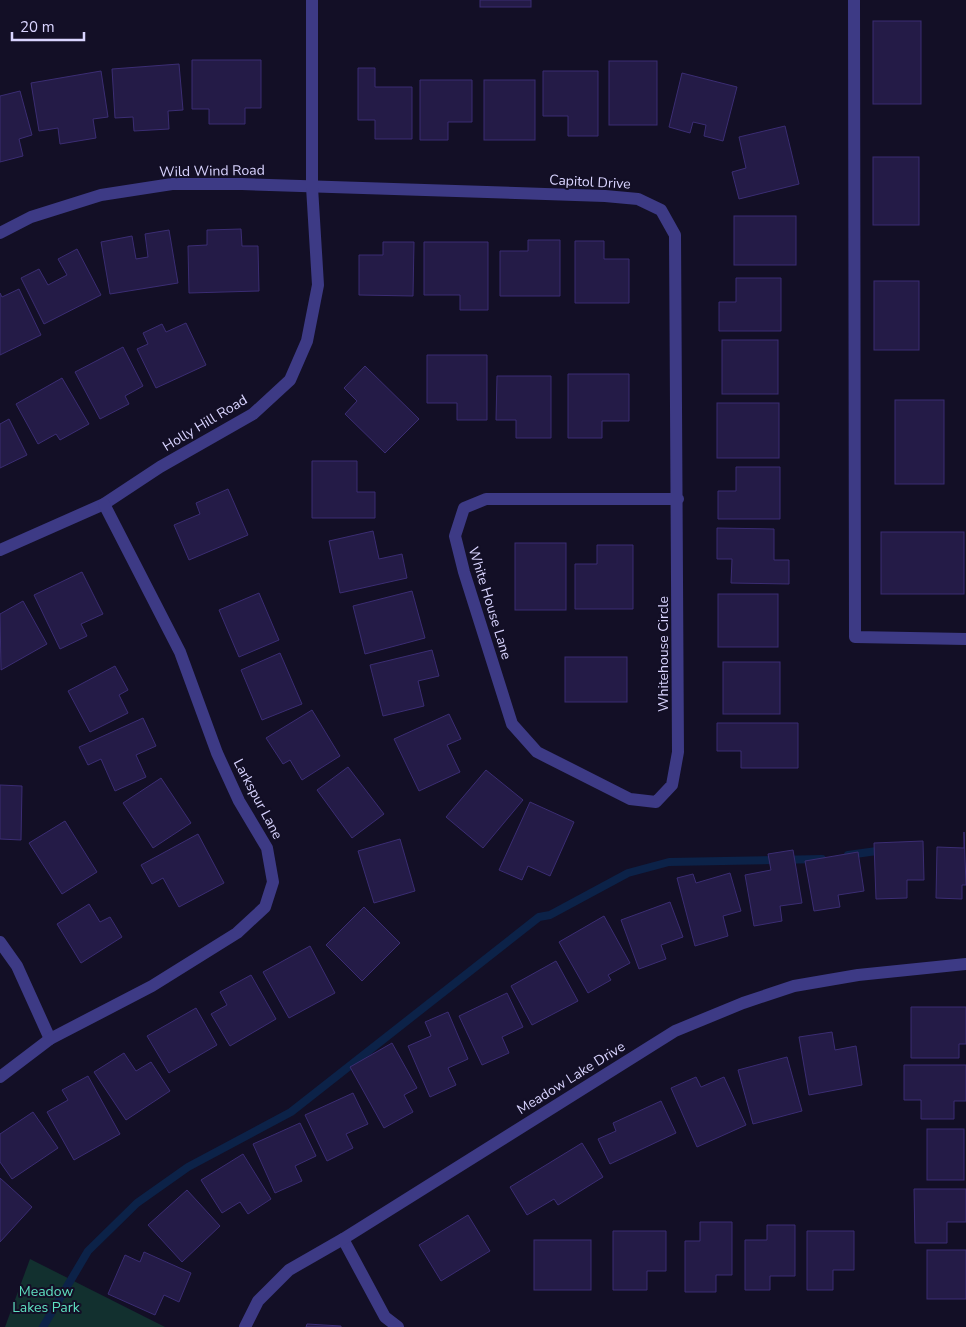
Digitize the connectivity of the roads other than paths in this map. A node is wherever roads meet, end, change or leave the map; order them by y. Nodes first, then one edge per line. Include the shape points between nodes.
1 (312, 0) edge
2 (854, 0) edge
3 (312, 187) junction
4 (0, 233) edge
5 (678, 499) junction
6 (104, 504) junction
7 (0, 550) edge
8 (966, 639) edge
9 (656, 802) joint
10 (0, 942) edge
11 (966, 964) edge
12 (50, 1039) junction
13 (0, 1077) edge
14 (343, 1239) junction
15 (245, 1327) edge
16 (398, 1327) edge

1 - 3 street, Holly Hill Road
2 - 8 street via 855,638
3 - 4 street, Wild Wind Road via 172,184 101,195 31,217
3 - 5 street, Capitol Drive via 605,196 638,199 661,210 675,235
3 - 6 street, Holly Hill Road via 318,285 307,341 290,380 253,414 160,467
5 - 9 street, Whitehouse Circle via 678,752 672,785
5 - 9 street, White House Lane via 486,499 464,508 455,536 512,724 537,752 630,799
6 - 7 street, Holly Hill Road
6 - 12 street, Larkspur Lane via 180,652 217,753 239,801 268,848 273,882 265,908 237,933 152,986
10 - 12 street via 17,966
11 - 14 street, Meadow Lake Drive via 858,975 794,986 675,1031
12 - 13 street, Larkspur Lane
14 - 15 street, Meadow Lake Drive via 289,1270 258,1300
14 - 16 street via 385,1317

